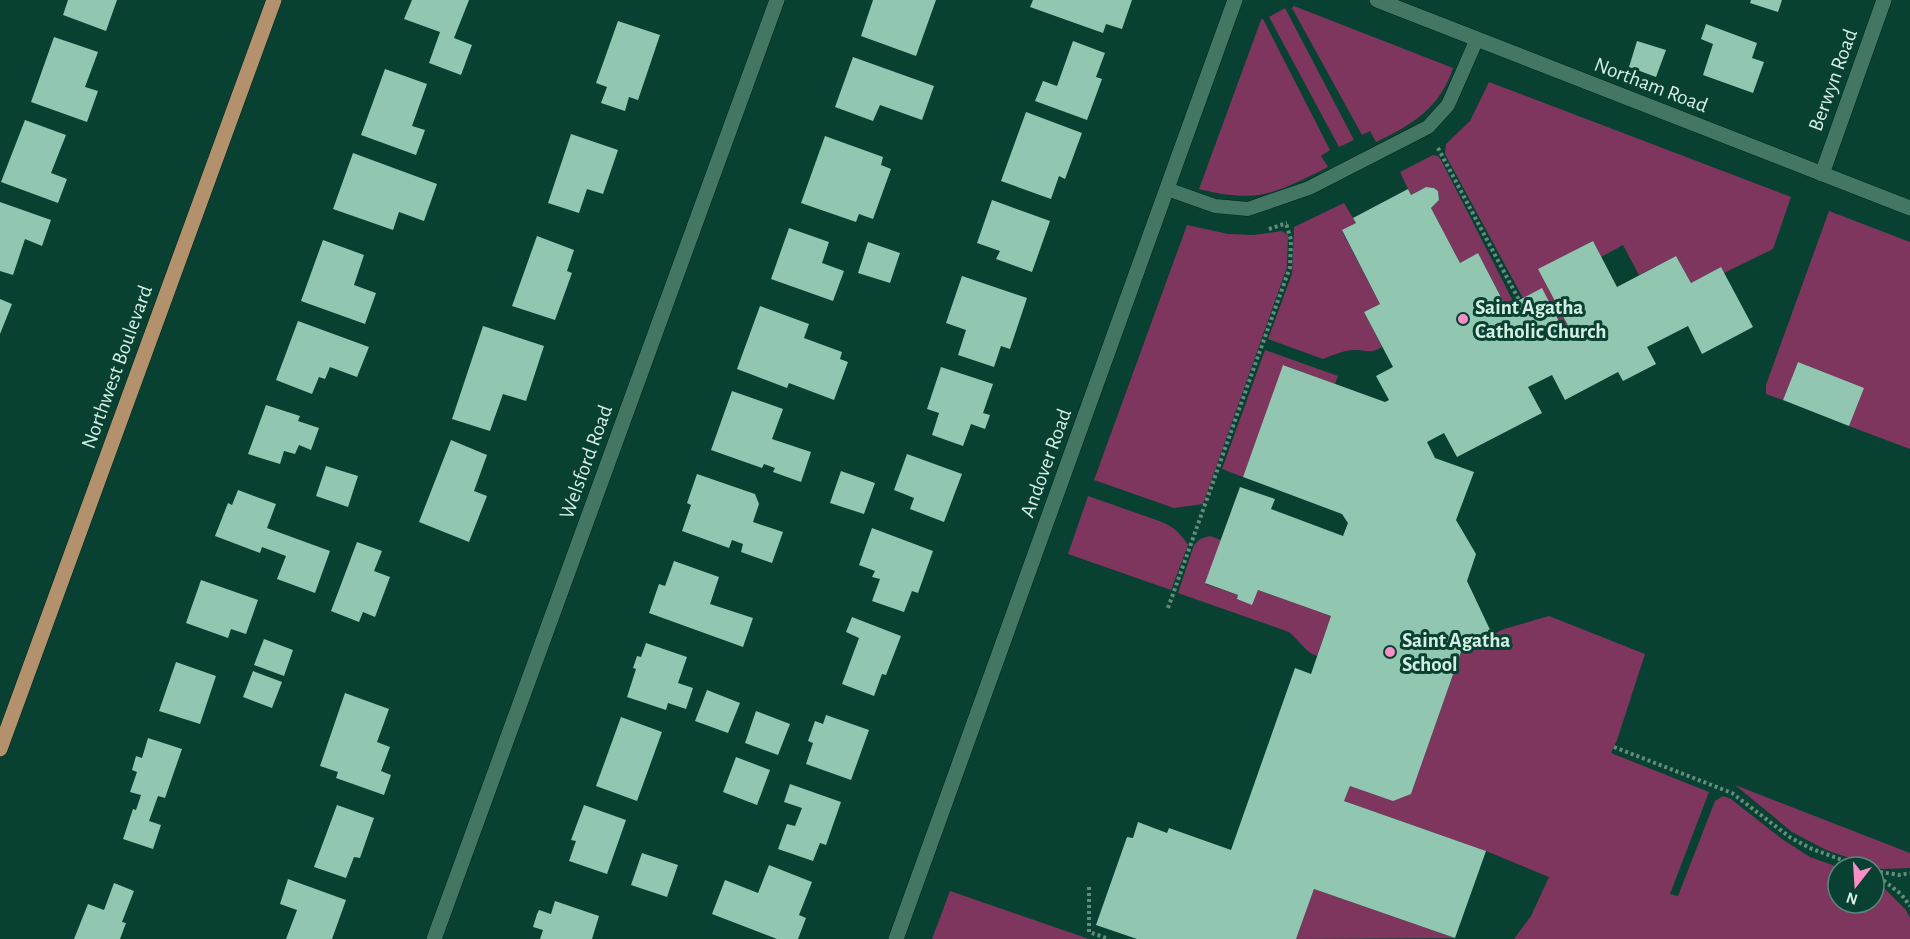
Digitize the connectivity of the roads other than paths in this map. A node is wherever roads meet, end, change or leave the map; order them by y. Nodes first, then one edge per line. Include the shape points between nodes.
1 (274, 0) edge
2 (777, 0) edge
3 (1235, 0) edge
4 (1377, 0) edge
5 (1884, 0) edge
6 (1477, 39) junction
7 (1822, 174) junction
8 (1167, 189) junction
9 (1910, 208) edge
10 (0, 749) edge
11 (434, 939) edge
12 (896, 939) edge

1 - 10 main road, Northwest Boulevard
2 - 11 street, Welsford Road
3 - 8 street, Andover Road
4 - 6 street, Northam Road
5 - 7 street, Berwyn Road
6 - 7 street, Northam Road
6 - 8 lane via 1448,105 1428,127 1309,188 1248,209 1215,206
7 - 9 street, Northam Road
8 - 12 street, Andover Road

